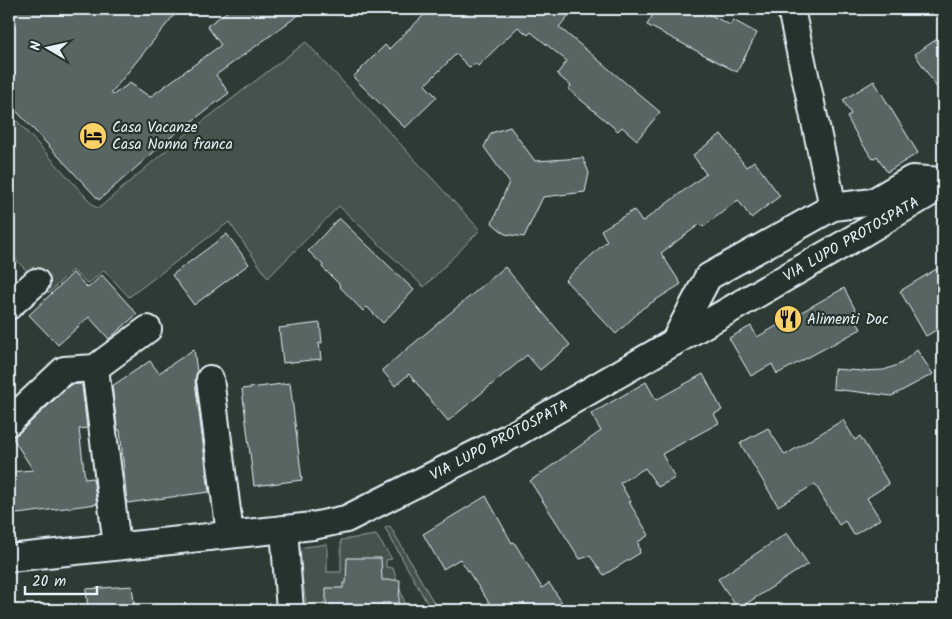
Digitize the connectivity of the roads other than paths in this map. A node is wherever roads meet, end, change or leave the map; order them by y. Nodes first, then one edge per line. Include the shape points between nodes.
1 (791, 9) edge
2 (943, 181) edge
3 (943, 185) edge
4 (834, 207) junction
5 (36, 282) dead end
6 (9, 306) edge
7 (148, 329) dead end
8 (674, 342) junction
9 (95, 368) junction
10 (210, 379) dead end
11 (9, 422) edge
12 (284, 529) junction
13 (230, 534) junction
14 (117, 546) junction
15 (9, 558) edge
16 (290, 610) edge

1 - 4 street
2 - 4 street via 912,179 873,202
3 - 8 street, VIA LUPO PROTOSPATA
4 - 8 street via 708,277
5 - 6 street
7 - 9 street
8 - 12 street, VIA LUPO PROTOSPATA via 513,435 346,519
9 - 11 street via 64,370
9 - 14 street
10 - 13 street
12 - 13 street, VIA LUPO PROTOSPATA
12 - 16 street
13 - 14 street, VIA LUPO PROTOSPATA
14 - 15 street, VIA LUPO PROTOSPATA

